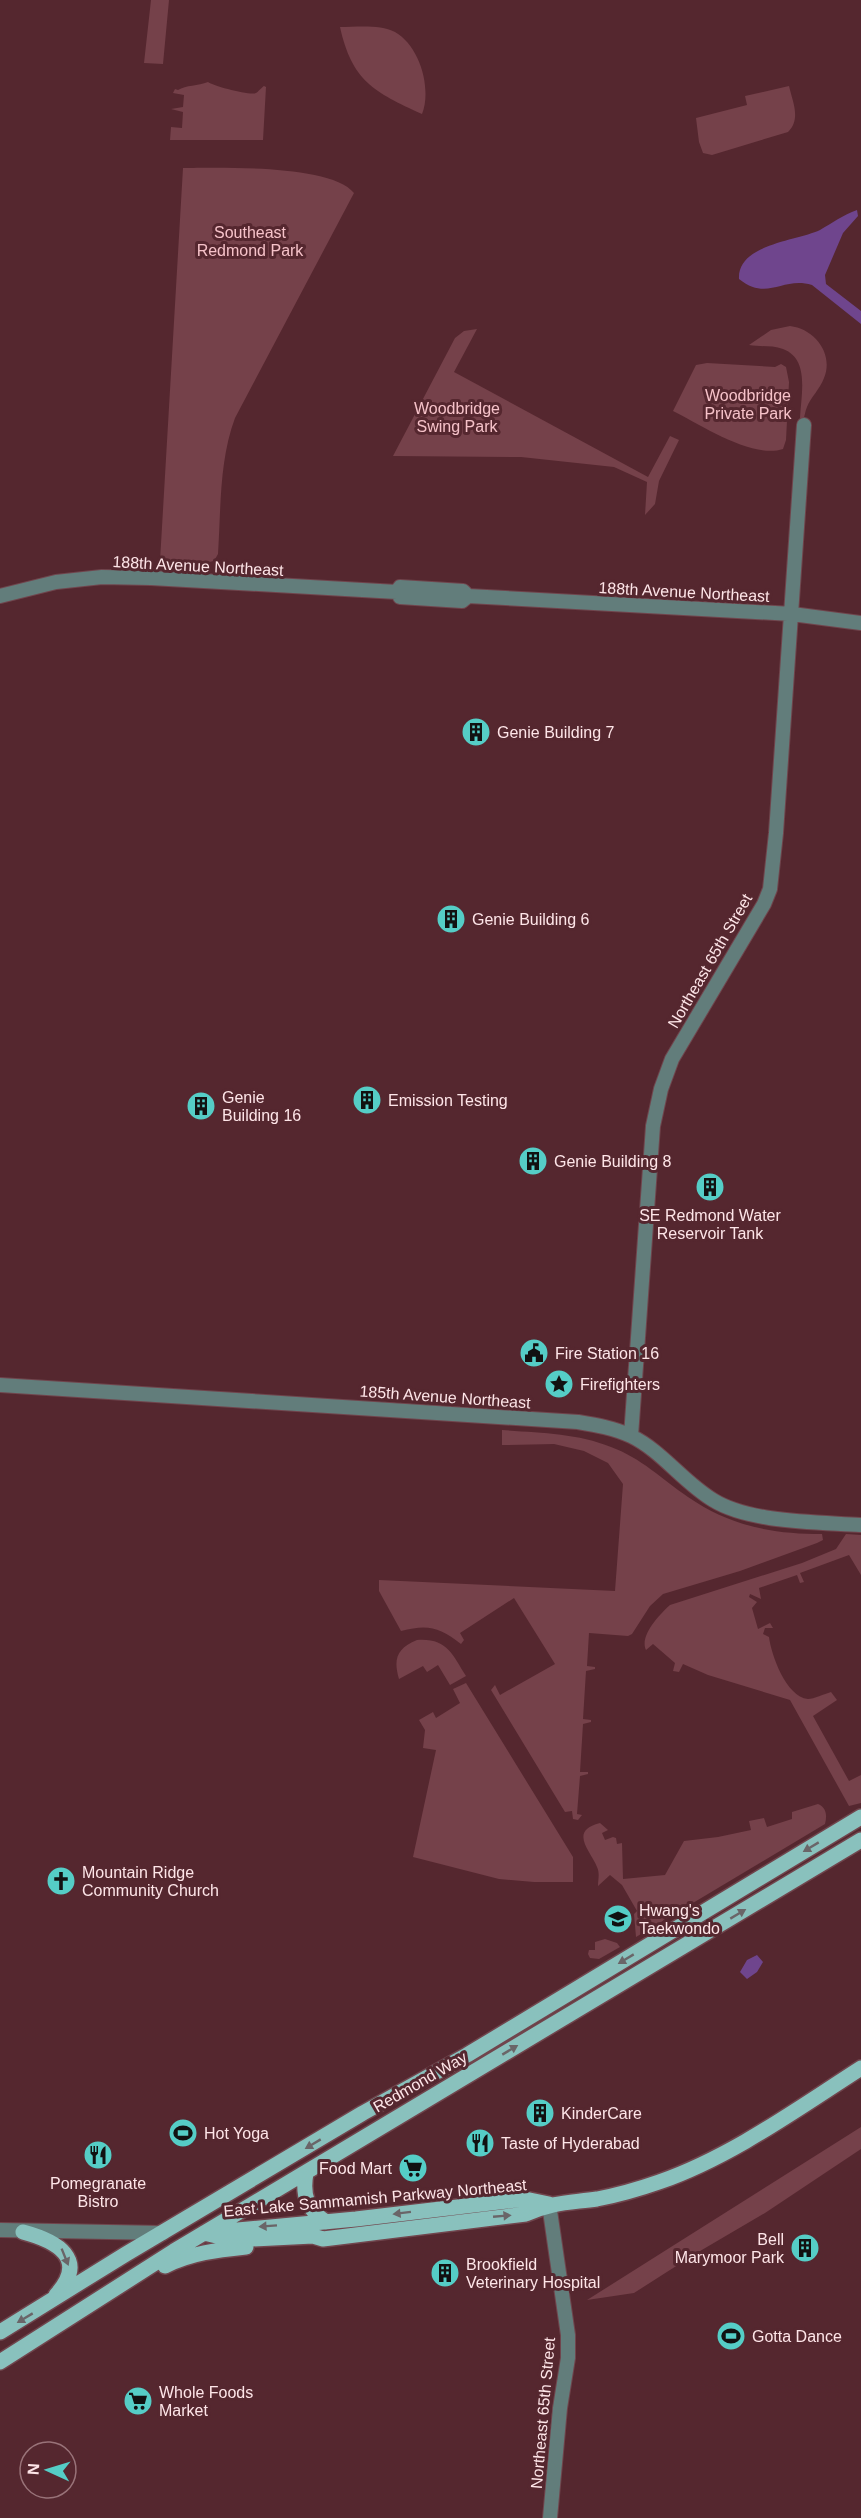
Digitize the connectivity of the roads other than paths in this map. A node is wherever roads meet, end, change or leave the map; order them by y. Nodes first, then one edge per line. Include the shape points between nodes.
1 (804, 425) dead end
2 (0, 596) edge
3 (792, 614) junction
4 (861, 623) edge
5 (0, 1385) edge
6 (631, 1436) junction
7 (861, 1525) edge
8 (861, 1816) edge
9 (861, 1840) edge
10 (467, 2055) junction
11 (861, 2068) edge
12 (404, 2113) junction
13 (306, 2173) junction
14 (549, 2204) junction
15 (326, 2222) junction
16 (0, 2230) edge
17 (22, 2232) junction
18 (204, 2233) junction
19 (163, 2234) junction
20 (323, 2239) junction
21 (144, 2269) junction
22 (49, 2303) junction
23 (0, 2332) edge
24 (0, 2362) edge
25 (550, 2518) edge

1 - 3 street, Northeast 65th Street
2 - 3 street, 188th Avenue Northeast via 56,582 102,577 152,578 397,592 400,587 422,588 463,591 468,596
3 - 4 street, 188th Avenue Northeast
3 - 6 street, Northeast 65th Street via 770,889 672,1059 653,1126
5 - 6 street, 185th Avenue Northeast via 578,1422
6 - 7 street, 185th Avenue Northeast via 715,1502 781,1519
8 -> 10 main road, Redmond Way
12 -> 9 main road, Redmond Way
10 - 12 main road via 449,2078 423,2093
10 -> 19 main road, Redmond Way
11 - 14 main road, East Lake Sammamish Parkway Northeast via 684,2173 599,2198
12 - 13 main road, Redmond Way
13 - 15 main road via 305,2199
13 - 18 main road, Redmond Way
14 -> 15 main road, East Lake Sammamish Parkway Northeast via 525,2199
20 -> 14 main road, East Lake Sammamish Parkway Northeast via 526,2214
14 - 25 street, Northeast 65th Street via 568,2335
15 -> 18 main road, East Lake Sammamish Parkway Northeast
16 - 17 street
17 - 19 street
17 -> 22 main road via 61,2247 68,2260 66,2282
18 - 19 main road, East Lake Sammamish Parkway Northeast
18 - 20 main road, East Lake Sammamish Parkway Northeast via 233,2240 313,2236
18 - 21 main road, Redmond Way
19 - 22 main road, Redmond Way
20 - 21 main road via 209,2250 158,2270
21 - 24 main road, Redmond Way
22 -> 23 main road, Redmond Way

